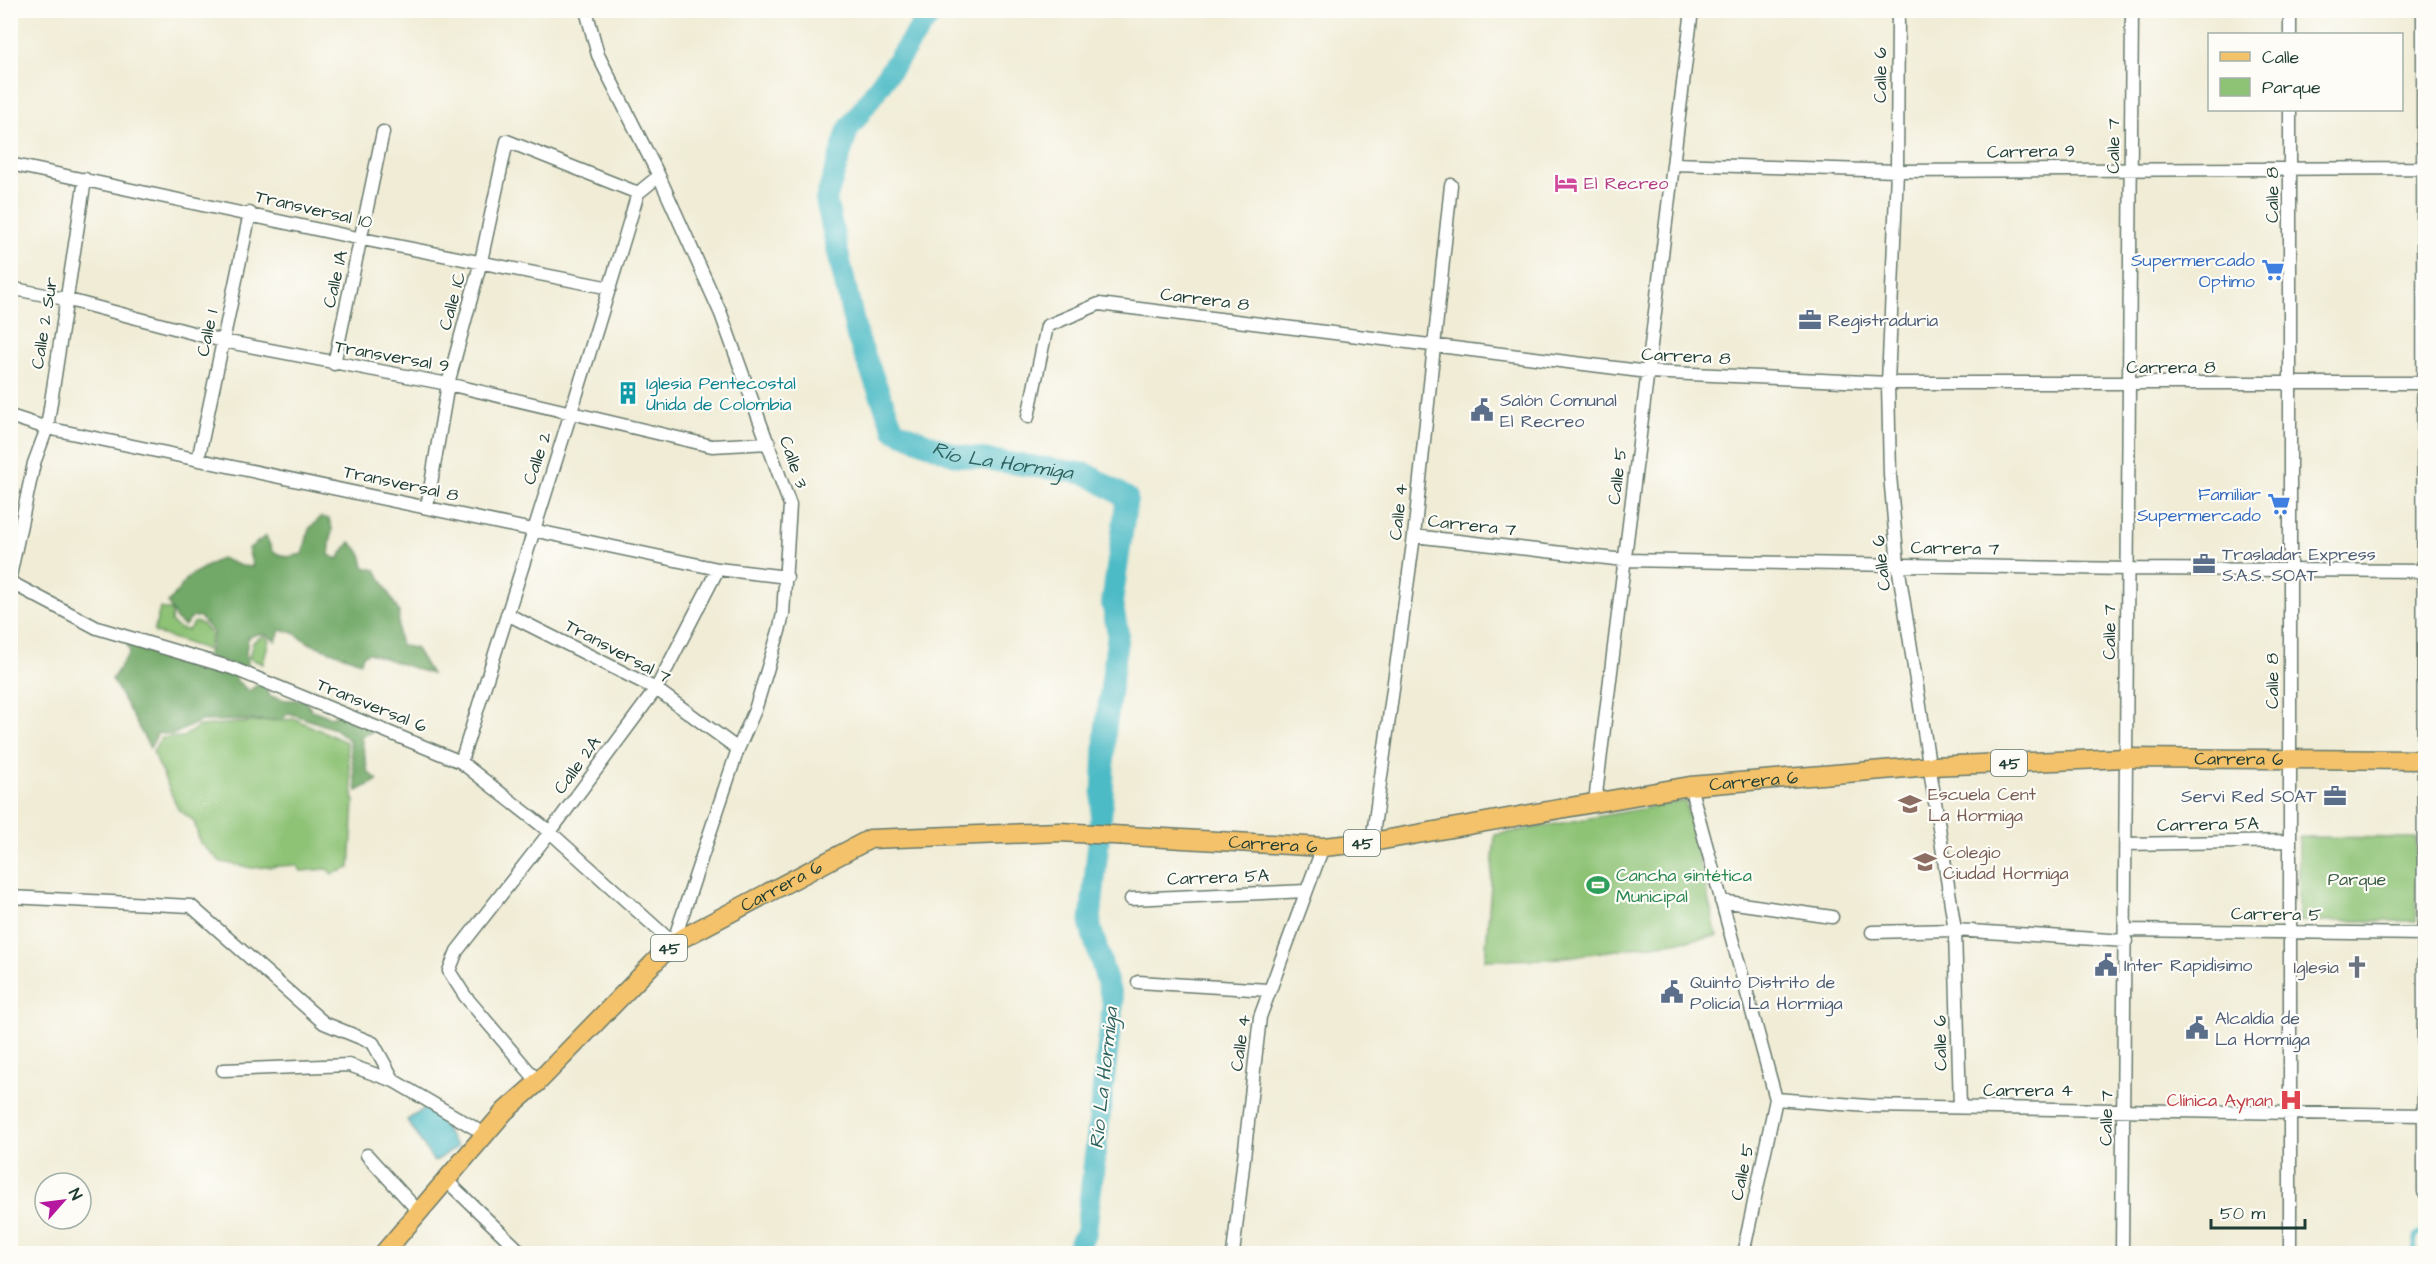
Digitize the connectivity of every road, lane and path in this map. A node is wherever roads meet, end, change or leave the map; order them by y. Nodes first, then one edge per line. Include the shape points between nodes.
1 (586, 10) edge
2 (1692, 10) edge
3 (1898, 10) edge
4 (2132, 10) edge
5 (2290, 10) edge
6 (2423, 10) edge
7 (2290, 33) edge
8 (2290, 111) edge
9 (383, 132) dead end
10 (10, 164) edge
11 (1673, 164) junction
12 (2290, 167) junction
13 (2131, 168) junction
14 (2424, 168) edge
15 (1897, 171) junction
16 (659, 176) junction
17 (85, 179) junction
18 (1451, 185) dead end
19 (638, 193) junction
20 (250, 213) junction
21 (362, 239) junction
22 (481, 261) junction
23 (10, 288) edge
24 (610, 288) junction
25 (65, 299) junction
26 (224, 341) junction
27 (1434, 346) junction
28 (334, 364) junction
29 (1648, 372) junction
30 (1888, 383) junction
31 (2424, 383) edge
32 (448, 384) junction
33 (2290, 384) junction
34 (2129, 385) junction
35 (572, 411) junction
36 (10, 416) edge
37 (1028, 417) dead end
38 (47, 428) junction
39 (769, 443) junction
40 (198, 460) junction
41 (427, 507) junction
42 (532, 530) junction
43 (1414, 536) junction
44 (1624, 560) junction
45 (1898, 565) junction
46 (718, 569) junction
47 (2128, 569) junction
48 (2290, 570) junction
49 (2425, 571) edge
50 (10, 576) edge
51 (786, 577) junction
52 (10, 582) edge
53 (507, 614) junction
54 (656, 689) junction
55 (738, 749) junction
56 (2126, 758) junction
57 (2290, 758) junction
58 (2425, 760) edge
59 (461, 762) junction
60 (1931, 766) junction
61 (1690, 786) junction
62 (1595, 802) junction
63 (550, 832) junction
64 (2290, 841) junction
65 (1372, 842) junction
66 (2126, 844) junction
67 (1323, 847) junction
68 (1306, 891) junction
69 (10, 897) edge
70 (1131, 899) dead end
71 (1721, 902) junction
72 (1832, 918) dead end
73 (1955, 930) junction
74 (1872, 932) dead end
75 (2290, 932) junction
76 (2425, 934) edge
77 (2126, 935) junction
78 (674, 943) junction
79 (1138, 982) dead end
80 (1268, 990) junction
81 (223, 1070) dead end
82 (394, 1081) junction
83 (537, 1082) junction
84 (1776, 1099) junction
85 (1960, 1107) junction
86 (2124, 1109) junction
87 (2290, 1111) junction
88 (2424, 1115) edge
89 (485, 1134) junction
90 (367, 1155) dead end
91 (446, 1180) junction
92 (2424, 1192) edge
93 (419, 1212) junction
94 (383, 1254) edge
95 (523, 1254) edge
96 (1233, 1254) edge
97 (1743, 1254) edge
98 (2121, 1254) edge
99 (2290, 1254) edge

1 - 16 street, Calle 3 via 598,55
2 - 11 street, Calle 5
3 - 15 street, Calle 6
4 - 13 street, Calle 7
5 - 7 street
6 - 14 street
8 - 12 street, Calle 8
9 - 21 street, Calle 1A
10 - 17 street, Transversal 10
11 - 15 street, Carrera 9
11 - 29 street, Calle 5
12 - 13 street, Carrera 9
12 - 14 street, Carrera 9
12 - 33 street, Calle 8
13 - 15 street, Carrera 9
13 - 34 street, Calle 7
14 - 31 street
15 - 30 street, Calle 6
16 - 19 street
16 - 39 street, Calle 3 via 721,314
17 - 20 street, Transversal 10
17 - 25 street, Calle 2 Sur
18 - 27 street, Calle 4
19 - 22 street, Calle 1C via 507,141
19 - 24 street, Calle 2
20 - 21 street, Transversal 10
20 - 26 street, Calle 1
21 - 22 street, Transversal 10
21 - 28 street, Calle 1A
22 - 24 street, Transversal 10
22 - 32 street, Calle 1C
23 - 25 street, Transversal 9
24 - 35 street, Calle 2
25 - 26 street, Transversal 9
25 - 38 street, Calle 2 Sur
26 - 28 street, Transversal 9
26 - 40 street, Calle 1
27 - 29 street, Carrera 8
27 - 37 street, Carrera 8 via 1099,304 1047,326
27 - 43 street, Calle 4
28 - 32 street, Transversal 9
29 - 30 street, Carrera 8
29 - 44 street, Calle 5
30 - 34 street, Carrera 8
30 - 45 street, Calle 6 via 1890,475
31 - 33 street, Carrera 8
31 - 49 street
32 - 35 street, Transversal 9
32 - 41 street, Calle 1C
33 - 34 street, Carrera 8
33 - 48 street, Calle 8
34 - 47 street, Calle 7
35 - 39 street, Transversal 9 via 712,446
35 - 42 street, Calle 2
36 - 38 street, Transversal 8
38 - 40 street, Transversal 8
38 - 50 street, Calle 2 Sur via 34,463
39 - 51 street, Calle 3 via 790,505
40 - 41 street, Transversal 8
41 - 42 street, Transversal 8
42 - 46 street, Transversal 8
42 - 53 street, Calle 2
43 - 44 street, Carrera 7
43 - 65 street, Calle 4
44 - 45 street, Carrera 7
44 - 62 street, Calle 5
45 - 47 street, Carrera 7
45 - 60 street, Calle 6
46 - 51 street, Transversal 8
46 - 54 street, Calle 2A
47 - 48 street, Carrera 7
47 - 56 street, Calle 7
48 - 49 street, Carrera 7
48 - 57 street, Calle 8
49 - 58 street
51 - 55 street, Calle 3 via 779,631 755,710
52 - 59 street, Transversal 6 via 97,628 232,668
53 - 54 street, Transversal 7
53 - 59 street, Calle 2
54 - 55 street, Transversal 7
54 - 63 street, Calle 2A
55 - 78 street, Calle 3
56 - 57 main road, Carrera 6 / 45
56 - 60 main road, Carrera 6 / 45
56 - 66 street, Calle 7
57 - 58 main road, Carrera 6 / 45
57 - 64 street, Calle 8
58 - 76 street
59 - 63 street, Transversal 6
60 - 61 main road, Carrera 6 / 45
60 - 73 street, Calle 6
61 - 62 main road, Carrera 6 / 45
61 - 71 street
62 - 65 main road, Carrera 6 / 45
63 - 78 street, Transversal 6
63 - 83 street, Calle 2A via 457,951 449,971 471,1004
64 - 66 street, Carrera 5A
64 - 75 street, Calle 8
65 - 67 main road, Carrera 6 / 45
66 - 77 street, Calle 7
67 - 68 street, Calle 4
67 - 78 main road, Carrera 6 / 45 via 1060,832 870,839
68 - 70 street, Carrera 5A
68 - 80 street, Calle 4
69 - 82 street via 191,906 324,1023 373,1042
71 - 72 street
71 - 84 street
73 - 74 street, Carrera 5
73 - 77 street, Carrera 5
73 - 85 street, Calle 6
75 - 76 street, Carrera 5
75 - 77 street, Carrera 5
75 - 87 street, Calle 8
76 - 88 street
77 - 86 street, Calle 7
78 - 83 main road, Carrera 6 / 45
79 - 80 street
80 - 96 street, Calle 4 via 1260,1017
81 - 82 street via 349,1065
82 - 89 street
83 - 89 main road, Carrera 6 / 45
84 - 85 street, Carrera 4
84 - 97 street, Calle 5
85 - 86 street, Carrera 4
86 - 87 street, Carrera 4
86 - 98 street, Calle 7
87 - 88 street, Carrera 4
87 - 99 street, Calle 8
88 - 92 street
89 - 91 main road, Carrera 6 / 45
90 - 93 street
91 - 93 main road, Carrera 6 / 45
91 - 95 street
93 - 94 main road, Carrera 6 / 45

